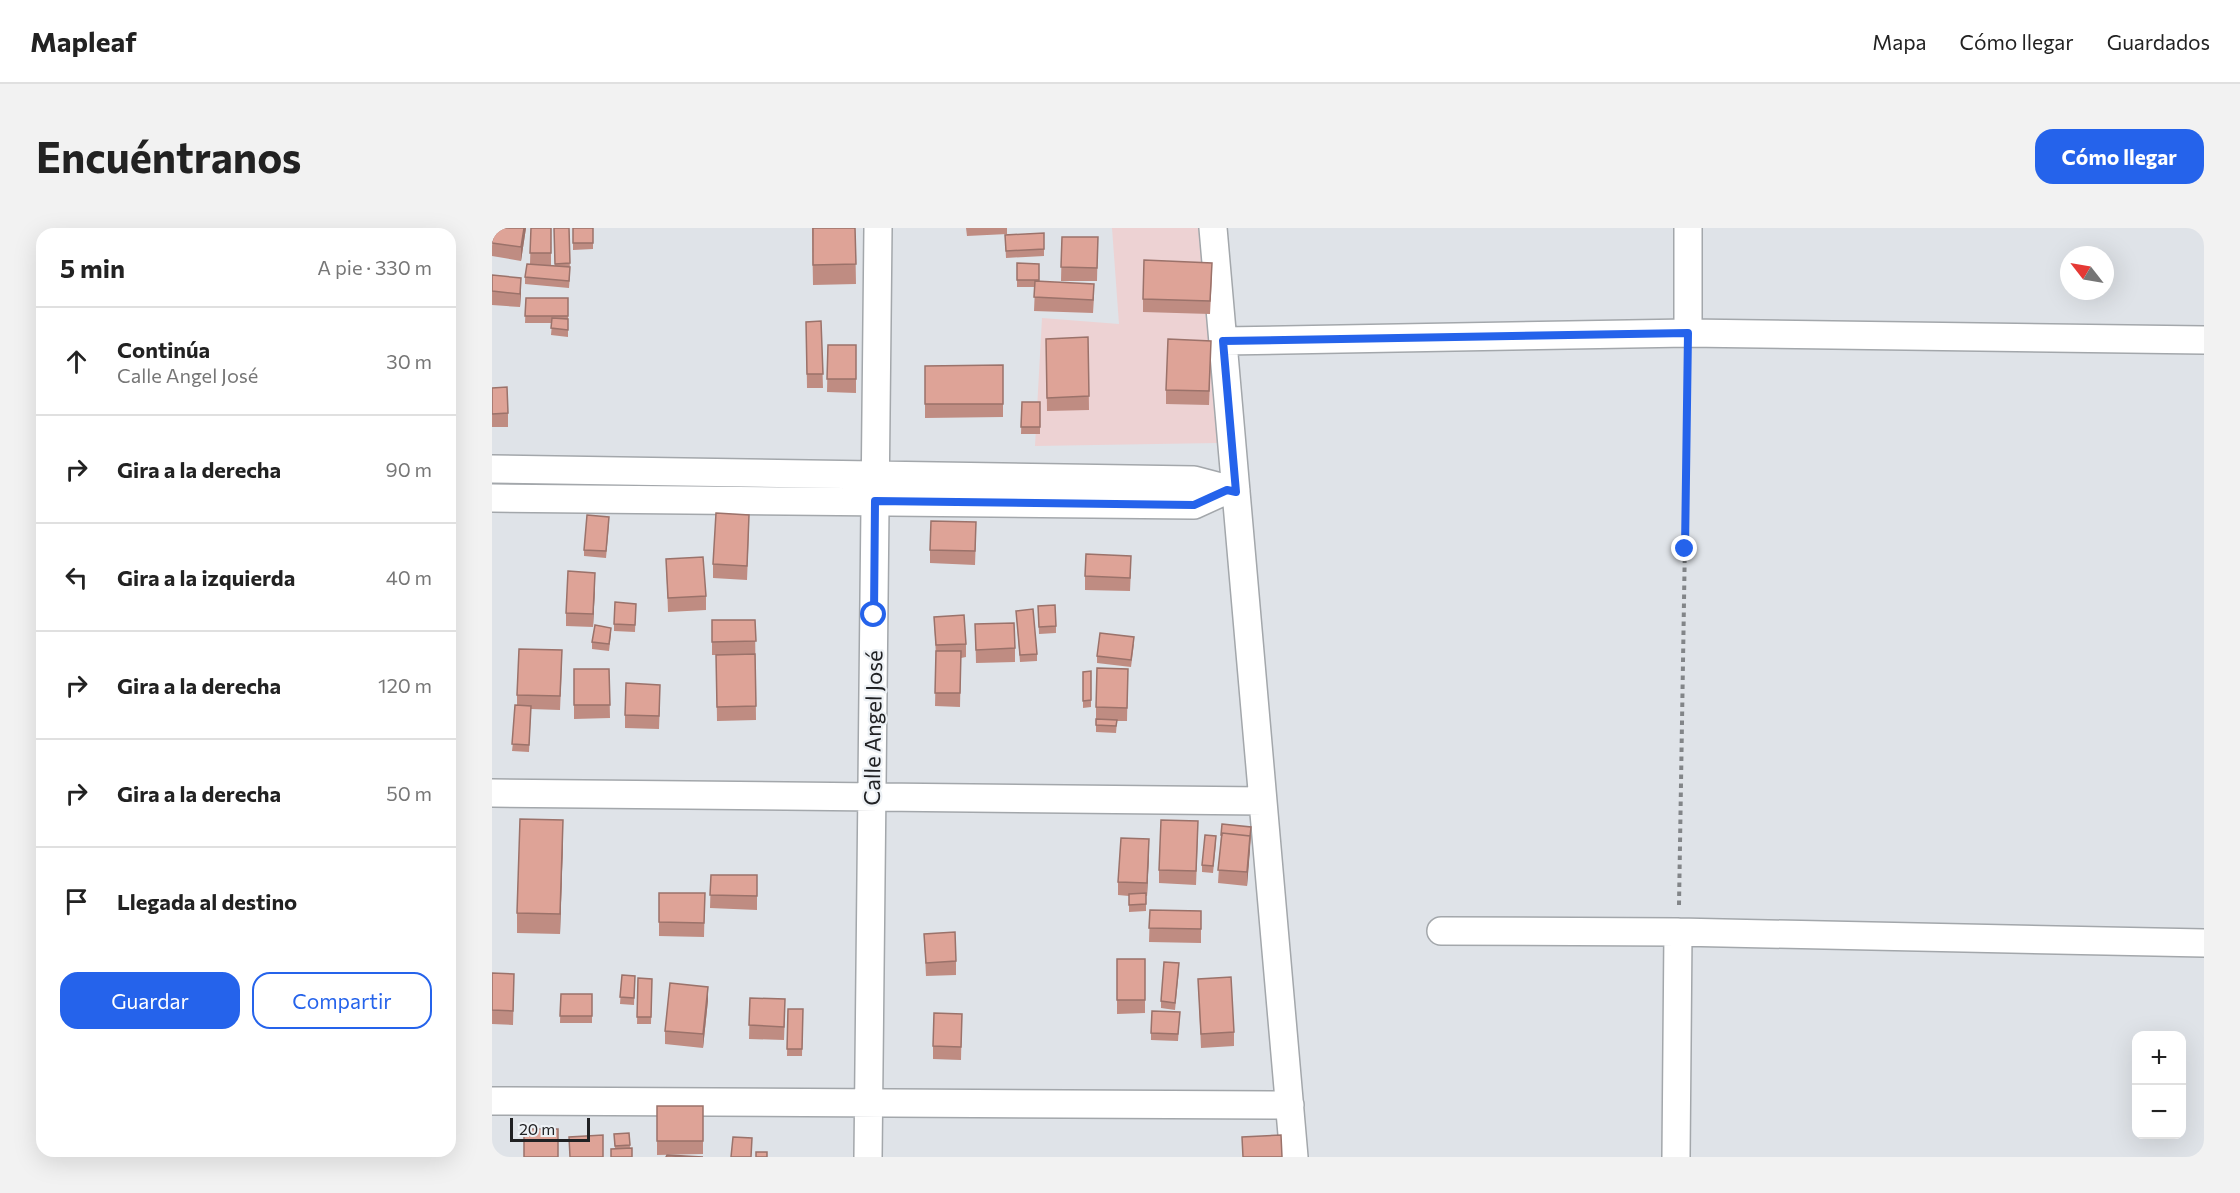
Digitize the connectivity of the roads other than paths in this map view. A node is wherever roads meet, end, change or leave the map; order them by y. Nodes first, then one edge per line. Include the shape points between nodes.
1 (878, 228) edge
2 (1213, 228) edge
3 (1688, 228) edge
4 (1688, 333) junction
5 (2204, 340) edge
6 (1223, 341) junction
7 (492, 469) edge
8 (875, 488) junction
9 (1232, 491) junction
10 (492, 498) edge
11 (492, 793) edge
12 (872, 797) junction
13 (1263, 801) junction
14 (1441, 931) dead end
15 (1678, 932) junction
16 (2204, 943) edge
17 (492, 1101) edge
18 (868, 1103) junction
19 (1290, 1105) junction
20 (868, 1157) edge
21 (1294, 1157) edge
22 (1676, 1157) edge

1 - 8 street, Calle Angel José
2 - 6 street
3 - 4 street
4 - 5 street
4 - 6 street
6 - 9 street
7 - 8 street
8 - 9 street via 1194,480
8 - 10 street
8 - 12 street, Calle Angel José
9 - 13 street
11 - 12 street
12 - 13 street
12 - 18 street, Calle Angel José
13 - 19 street
14 - 15 street
15 - 16 street
15 - 22 street
17 - 18 street
18 - 19 street
18 - 20 street, Calle Angel José
19 - 21 street

